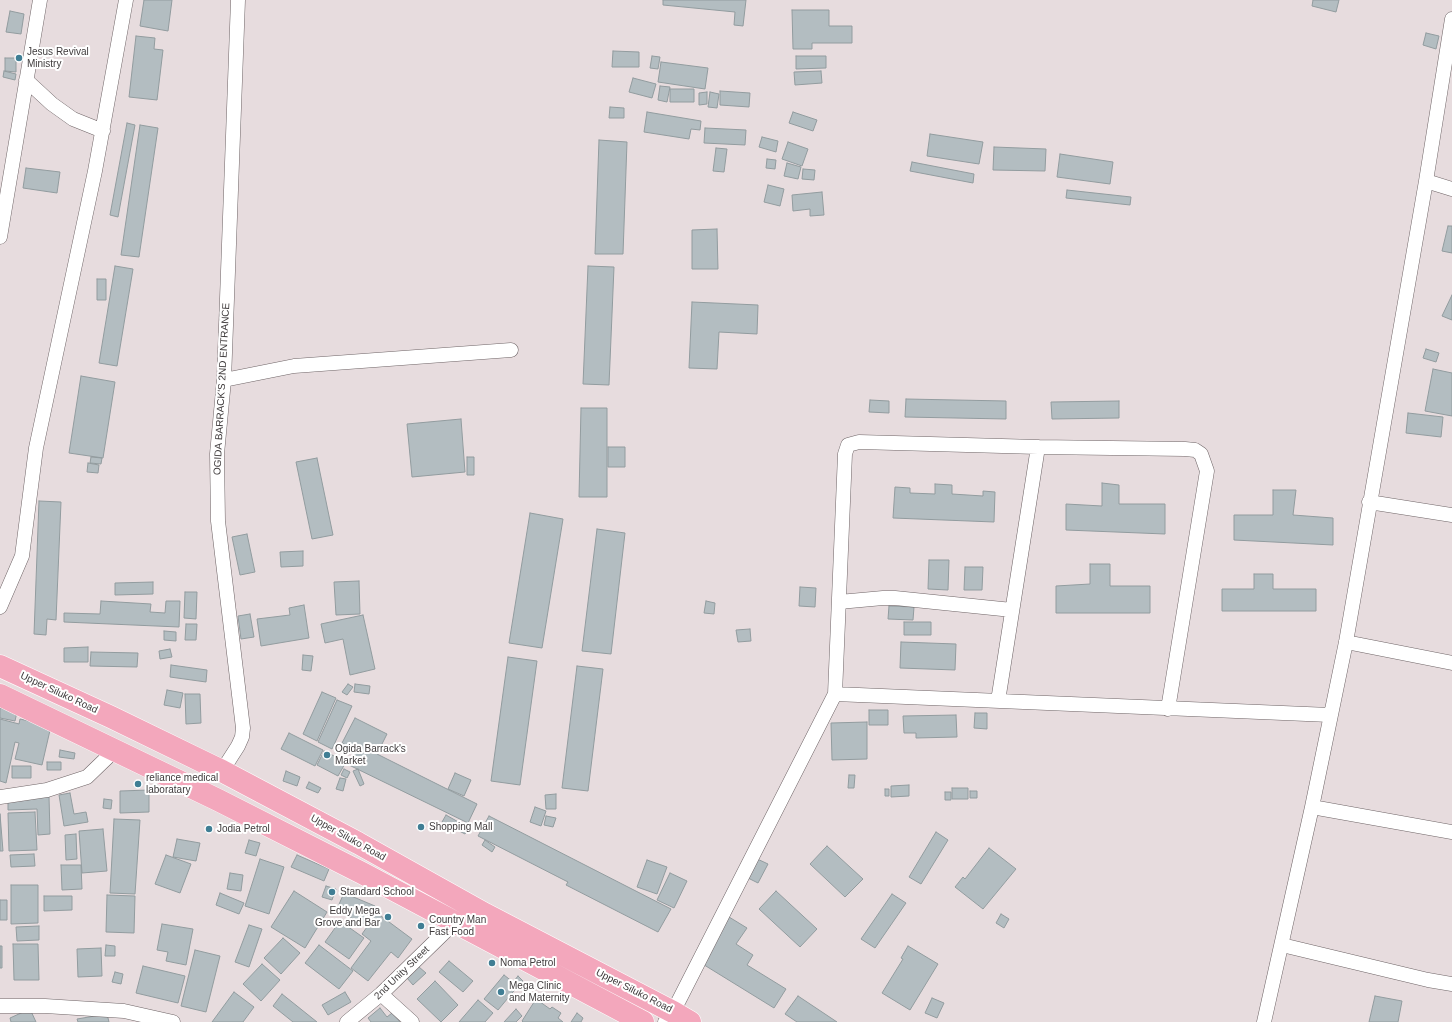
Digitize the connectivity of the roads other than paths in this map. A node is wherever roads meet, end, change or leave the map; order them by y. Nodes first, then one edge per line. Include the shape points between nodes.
1 (40, 0) edge
2 (126, 0) edge
3 (238, 0) edge
4 (1452, 19) edge
5 (1450, 38) edge
6 (26, 80) junction
7 (103, 131) junction
8 (1426, 181) junction
9 (1452, 189) edge
10 (0, 237) edge
11 (511, 350) dead end
12 (224, 380) junction
13 (1038, 447) junction
14 (1369, 502) junction
15 (1452, 515) edge
16 (839, 602) junction
17 (0, 607) edge
18 (1012, 610) junction
19 (1346, 642) junction
20 (1452, 663) edge
21 (0, 666) edge
22 (835, 694) junction
23 (0, 695) edge
24 (998, 701) junction
25 (1168, 709) junction
26 (1330, 716) junction
27 (114, 751) junction
28 (222, 771) junction
29 (0, 797) edge
30 (1312, 807) junction
31 (1452, 832) edge
32 (455, 922) junction
33 (1282, 945) junction
34 (1452, 984) edge
35 (381, 994) junction
36 (0, 1006) edge
37 (676, 1019) edge
38 (173, 1022) edge
39 (347, 1022) edge
40 (412, 1022) edge
41 (643, 1022) edge
42 (1264, 1022) edge

1 - 6 street
2 - 7 street
3 - 12 street, OGIDA BARRACK'S 2ND ENTRANCE
4 - 5 street
5 - 8 street
6 - 7 street via 73,119
6 - 10 street
7 - 17 street via 36,448 22,556
8 - 9 street
8 - 14 street
11 - 12 street via 294,366
12 - 28 street, OGIDA BARRACK'S 2ND ENTRANCE via 217,454 218,521 243,728 238,746
13 - 16 street via 859,442 848,445 844,454
13 - 18 street
13 - 25 street via 1185,449 1195,450 1201,454 1207,471
14 - 15 street
14 - 19 street
16 - 18 street via 895,598
16 - 22 street
18 - 24 street
19 - 20 street
19 - 26 street
21 - 28 main road, Upper Siluko Road
22 - 24 street
22 - 37 street
23 - 27 main road
24 - 25 street
25 - 26 street
26 - 30 street
27 - 29 street via 87,776 47,790
27 - 32 main road via 227,805
28 - 37 main road, Upper Siluko Road via 358,843
30 - 31 street
30 - 33 street
32 - 35 street, 2nd Unity Street
32 - 41 main road
33 - 34 street
33 - 42 street
35 - 39 street, 2nd Unity Street
35 - 40 street
36 - 38 street via 124,1011

